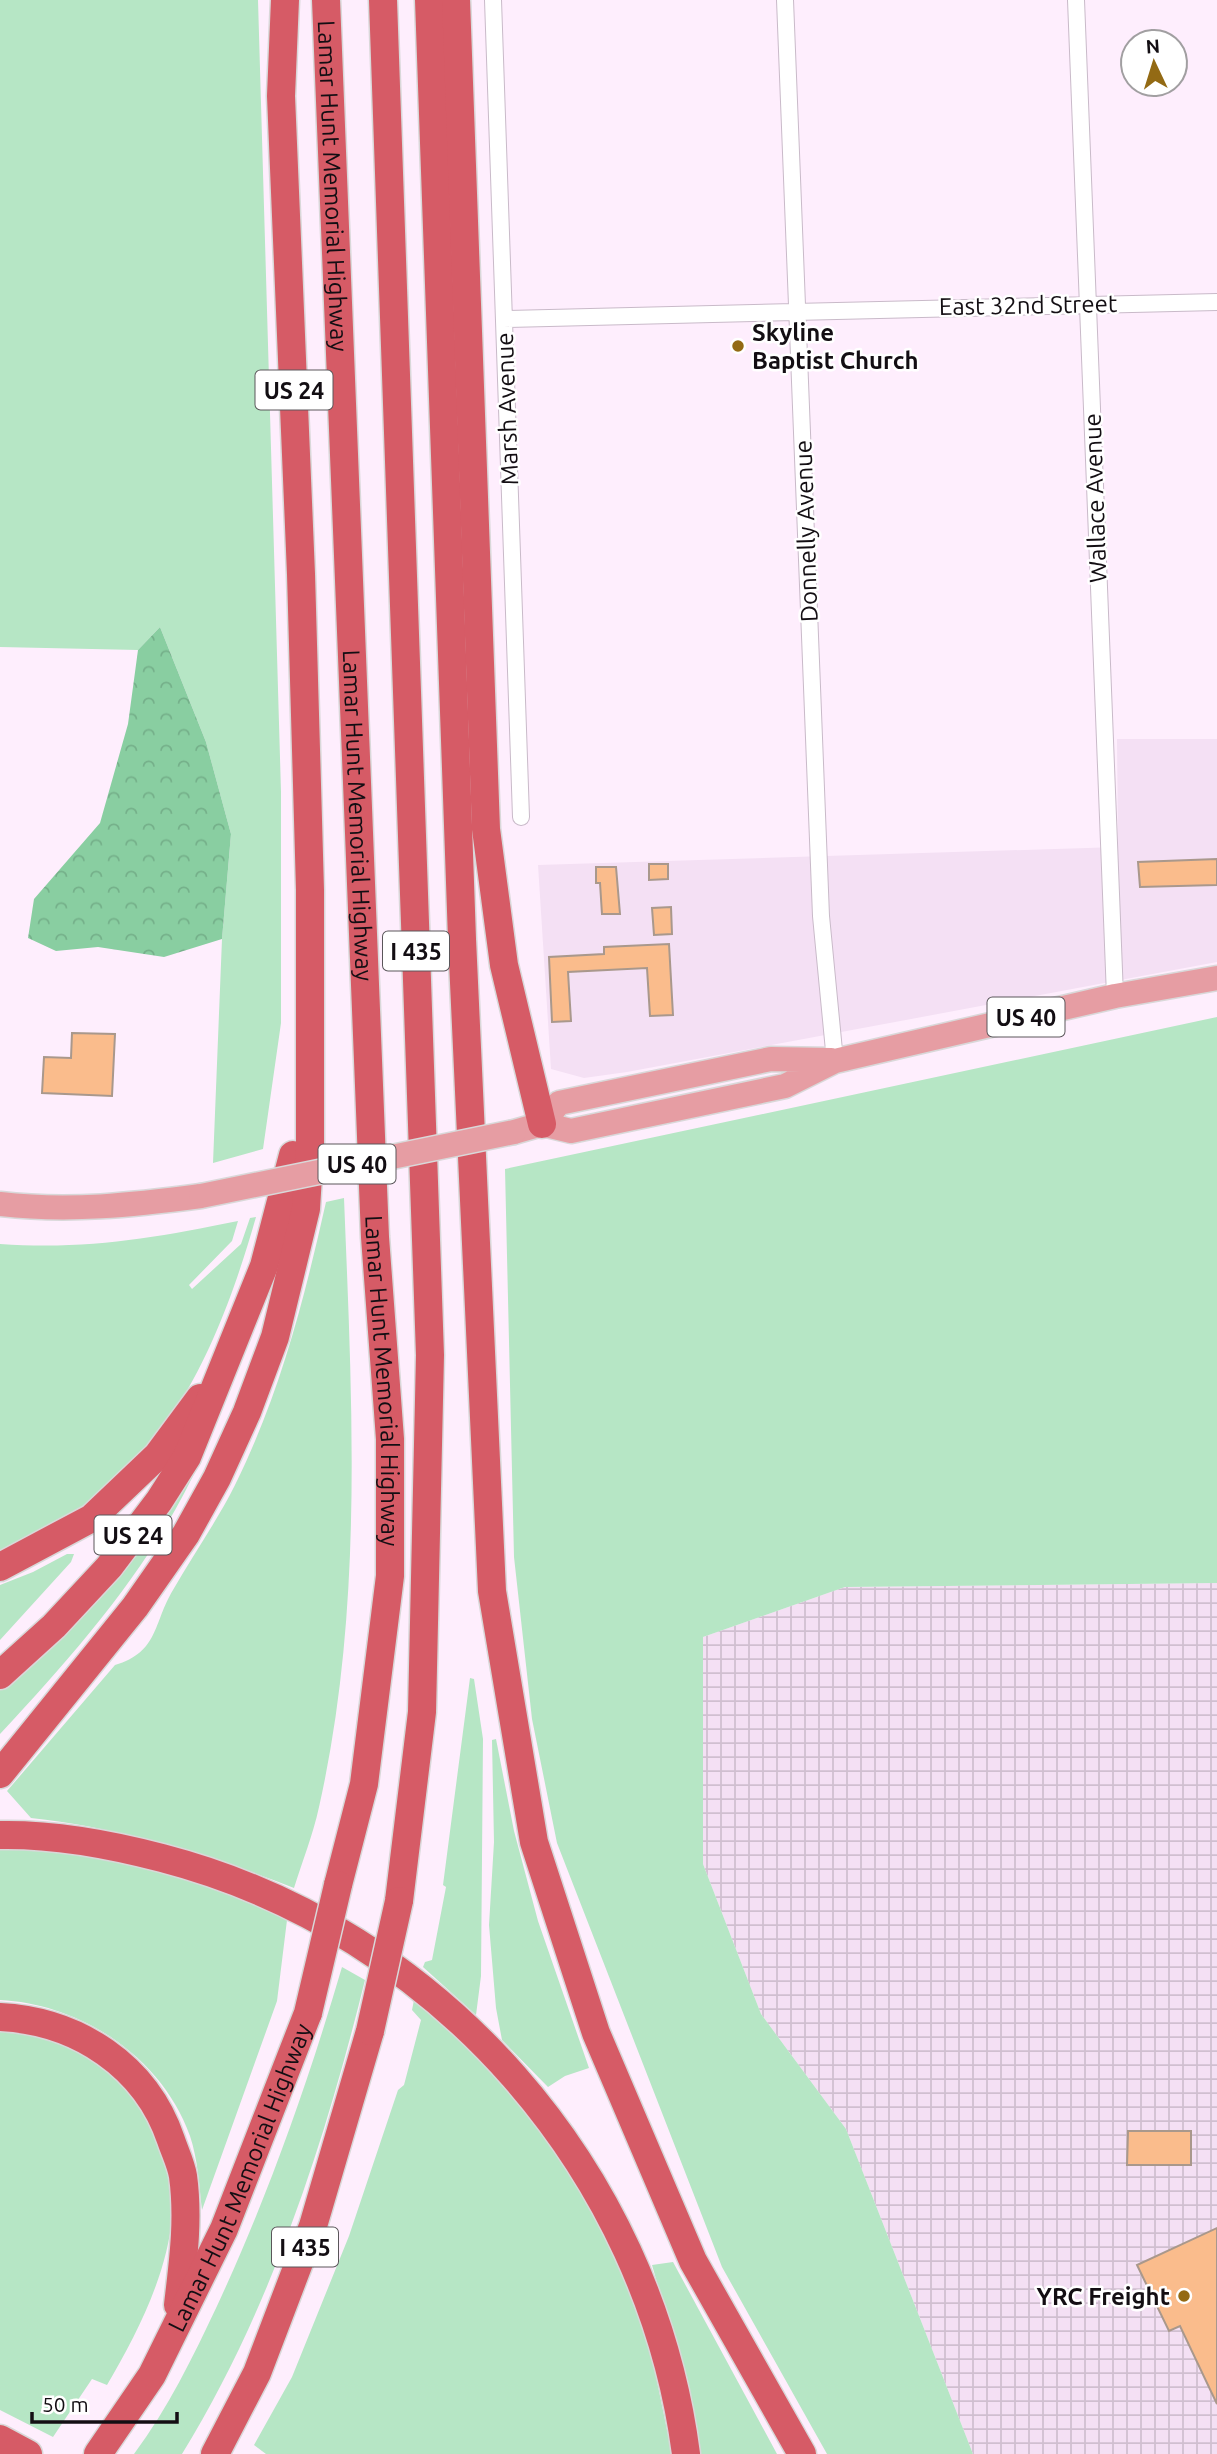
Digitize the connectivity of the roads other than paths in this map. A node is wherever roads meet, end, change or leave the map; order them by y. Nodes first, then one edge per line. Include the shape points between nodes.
1 (285, 0) edge
2 (326, 0) edge
3 (383, 0) edge
4 (429, 0) edge
5 (456, 0) edge
6 (493, 0) edge
7 (785, 0) edge
8 (1076, 0) edge
9 (1217, 302) edge
10 (1088, 304) junction
11 (798, 311) junction
12 (504, 319) junction
13 (522, 817) dead end
14 (1217, 978) edge
15 (310, 991) junction
16 (1115, 996) junction
17 (835, 1061) junction
18 (542, 1124) junction
19 (0, 1204) edge
20 (225, 1365) junction
21 (0, 1567) edge
22 (0, 1675) edge
23 (4, 1769) edge
24 (0, 1835) edge
25 (0, 2017) edge
26 (175, 2329) junction
27 (0, 2438) edge
28 (29, 2454) edge
29 (99, 2454) edge
30 (215, 2454) edge
31 (686, 2454) edge
32 (802, 2454) edge

1 - 15 highway, US 24 via 281,96 301,574
2 - 26 highway, Lamar Hunt Memorial Highway / I 435, bridge via 375,1237 390,1438 388,1590 364,1784 308,2013 224,2229
3 - 30 highway, Lamar Hunt Memorial Highway / I 435, bridge via 430,1355 422,1713 399,1901 370,2031 313,2226 257,2373
4 - 32 highway via 463,953 492,1591 534,1842 596,2033 693,2261
5 - 18 highway via 486,830 504,965
6 - 12 street, Marsh Avenue
7 - 11 street, Donnelly Avenue
8 - 10 street, Wallace Avenue
9 - 10 street, East 32nd Street
10 - 11 street, East 32nd Street
10 - 16 street, Wallace Avenue
11 - 12 street, East 32nd Street
11 - 17 street, Donnelly Avenue via 821,916
12 - 13 street, Marsh Avenue
14 - 16 main road, US 40
15 - 20 highway, US 24 via 295,1148 264,1266
15 - 23 highway via 306,1209 275,1337 247,1412 186,1534 112,1637
16 - 17 main road, US 40
17 - 18 main road, US 40 via 772,1089 571,1131
18 - 19 main road, US 40, bridge via 201,1196 112,1208
20 - 21 highway via 157,1457 92,1518
20 - 22 highway, US 24 via 187,1457 159,1502 54,1626
24 - 31 highway via 77,1839 210,1870 283,1901 419,1984 492,2050 553,2122 593,2185 630,2258 667,2354
25 - 26 highway via 22,2018 76,2033 111,2055 144,2085 167,2127 183,2174 186,2236
26 - 29 highway, Lamar Hunt Memorial Highway / I 435 via 152,2375
27 - 28 highway

